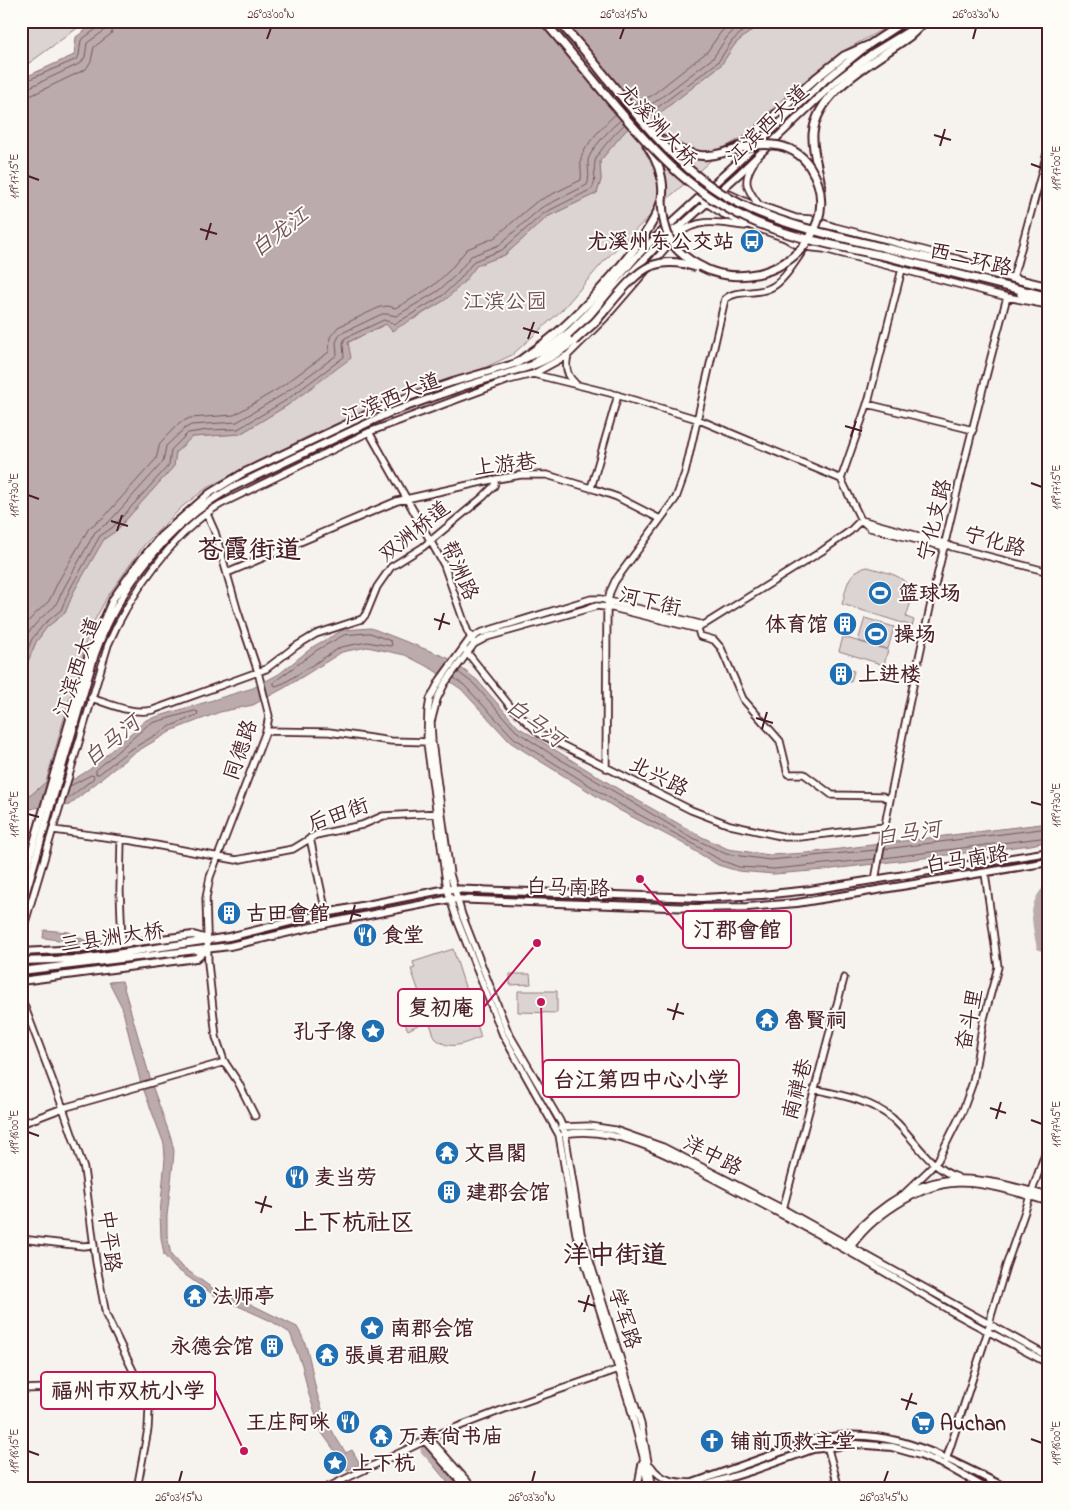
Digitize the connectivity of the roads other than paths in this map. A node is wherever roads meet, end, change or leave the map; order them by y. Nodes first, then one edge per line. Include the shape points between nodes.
1 (544, 21) edge
2 (559, 21) edge
3 (905, 21) edge
4 (924, 22) edge
5 (867, 46) junction
6 (649, 131) junction
7 (643, 139) junction
8 (1049, 146) edge
9 (728, 152) junction
10 (757, 158) junction
11 (713, 185) junction
12 (721, 190) junction
13 (821, 193) junction
14 (699, 198) junction
15 (662, 199) junction
16 (706, 203) junction
17 (759, 205) junction
18 (682, 225) junction
19 (751, 226) junction
20 (675, 237) junction
21 (785, 238) junction
22 (805, 248) junction
23 (824, 249) junction
24 (886, 252) junction
25 (644, 259) junction
26 (920, 265) junction
27 (902, 269) junction
28 (708, 270) junction
29 (1013, 278) junction
30 (1049, 287) edge
31 (1007, 297) junction
32 (1049, 297) edge
33 (1049, 304) edge
34 (568, 355) junction
35 (519, 366) junction
36 (533, 374) junction
37 (576, 384) junction
38 (618, 395) junction
39 (867, 404) junction
40 (698, 419) junction
41 (973, 430) junction
42 (369, 432) junction
43 (496, 479) junction
44 (841, 479) junction
45 (591, 488) junction
46 (406, 498) junction
47 (207, 514) junction
48 (660, 519) junction
49 (861, 520) junction
50 (430, 541) junction
51 (944, 545) junction
52 (1049, 572) edge
53 (227, 573) junction
54 (608, 599) junction
55 (607, 607) junction
56 (704, 625) junction
57 (698, 629) junction
58 (473, 641) junction
59 (466, 650) junction
60 (258, 672) junction
61 (91, 698) junction
62 (266, 731) junction
63 (429, 742) junction
64 (606, 768) junction
65 (890, 799) junction
66 (439, 813) junction
67 (44, 819) junction
68 (884, 827) junction
69 (54, 830) junction
70 (310, 838) junction
71 (121, 839) junction
72 (1049, 852) edge
73 (218, 857) junction
74 (1049, 862) edge
75 (986, 873) junction
76 (875, 880) junction
77 (21, 887) edge
78 (450, 888) junction
79 (453, 899) junction
80 (21, 910) edge
81 (326, 913) junction
82 (21, 936) edge
83 (207, 940) junction
84 (122, 944) junction
85 (207, 949) junction
86 (21, 952) edge
87 (134, 954) junction
88 (21, 961) edge
89 (21, 971) edge
90 (844, 978) dead end
91 (21, 981) edge
92 (21, 997) edge
93 (225, 1062) junction
94 (814, 1089) junction
95 (63, 1108) junction
96 (255, 1116) dead end
97 (21, 1124) edge
98 (560, 1127) junction
99 (562, 1134) junction
100 (1049, 1142) edge
101 (935, 1164) junction
102 (962, 1178) junction
103 (905, 1193) junction
104 (1031, 1194) junction
105 (1049, 1196) edge
106 (1049, 1202) edge
107 (783, 1208) junction
108 (21, 1239) edge
109 (94, 1245) junction
110 (847, 1248) junction
111 (988, 1328) junction
112 (1049, 1357) edge
113 (1049, 1364) edge
114 (619, 1369) junction
115 (140, 1385) junction
116 (21, 1389) edge
117 (824, 1438) junction
118 (427, 1440) junction
119 (826, 1446) junction
120 (643, 1456) junction
121 (946, 1457) junction
122 (650, 1464) junction
123 (943, 1464) junction
124 (693, 1486) edge
125 (975, 1486) edge
126 (137, 1489) edge
127 (324, 1489) edge
128 (467, 1489) edge
129 (474, 1489) edge
130 (634, 1489) edge
131 (648, 1489) edge
132 (653, 1489) edge
133 (670, 1489) edge
134 (839, 1489) edge
135 (987, 1489) edge
136 (1009, 1489) edge

1 - 7 highway, 尤溪洲大桥, bridge
2 - 6 highway, 尤溪洲大桥, bridge
3 - 5 main road, 江滨西大道
4 - 10 main road, 江滨西大道 via 874,52 836,81
4 - 13 highway, bridge via 908,38 858,72 823,106 815,122 813,146
5 - 9 highway, bridge via 844,56 742,145
5 - 11 main road, 江滨西大道 via 824,81
6 - 9 highway, bridge via 689,154 704,156
6 - 24 highway, 尤溪洲大桥, bridge via 691,172 750,208
7 - 15 highway, bridge via 660,168
7 - 24 highway, 尤溪洲大桥, bridge via 684,179 746,218 804,238
8 - 29 street
9 - 13 highway, bridge via 759,144 786,147 806,161 815,174
10 - 12 main road, 江滨西大道
10 - 17 street via 746,185
11 - 12 street
11 - 14 main road, 江滨西大道
12 - 16 main road, 江滨西大道
12 - 17 street
13 - 28 highway, bridge via 821,207 811,236 790,260 759,274 742,276
14 - 16 street
14 - 35 main road, 江滨西大道 via 636,257 570,331
15 - 28 highway, bridge via 662,219 675,248
15 - 35 highway via 648,231 610,278 568,323 534,349
16 - 18 main road, 江滨西大道
16 - 19 street
17 - 19 street via 750,214 748,221
17 - 29 street via 796,218 811,218 958,259
18 - 20 street
18 - 25 main road, 江滨西大道 via 670,232
19 - 20 street via 705,222 687,227
19 - 21 street
20 - 25 street
20 - 34 street via 605,318
21 - 22 street
21 - 23 street via 798,239
22 - 23 street
22 - 40 street via 773,287 725,299
23 - 27 street
24 - 26 highway, 西二环路
24 - 29 highway, 西二环路
25 - 35 main road, 江滨西大道 via 572,336 554,350
26 - 32 highway, 西二环路
26 - 33 highway
27 - 31 street
27 - 39 street
28 - 35 highway, bridge via 678,262 649,267 556,355 540,363
29 - 30 highway, 西二环路
31 - 33 street
31 - 41 street, 宁化支路
34 - 36 street
34 - 37 street via 567,372
35 - 67 main road, 江滨西大道 via 453,382 391,403 242,472 210,493 161,536 113,599 89,654
36 - 37 street
36 - 42 street
37 - 38 street
38 - 40 street
38 - 45 street
39 - 41 street
39 - 44 street
40 - 44 street
40 - 48 street via 681,487
41 - 51 street, 宁化支路
42 - 46 street, 帮洲路
42 - 47 street via 221,504
43 - 45 street, 上游巷 via 538,474
43 - 46 street, 上游巷
43 - 50 street, 双洲桥道 via 487,494
44 - 49 street
45 - 48 street, 上游巷
46 - 50 street, 帮洲路
46 - 53 street, 上游巷
47 - 53 street, 同德路
47 - 61 street via 167,552 130,602 108,645
48 - 54 street via 615,581
49 - 51 street, 宁化路
49 - 56 street via 816,555
50 - 58 street, 帮洲路 via 447,571
50 - 60 street, 双洲桥道 via 388,570 362,619 316,634
51 - 52 street, 宁化路
51 - 65 street, 宁化支路
53 - 60 street, 同德路
54 - 55 street
54 - 56 street, 河下街
54 - 58 street, 河下街 via 591,600 484,632
55 - 57 street, 河下街
55 - 58 street, 河下街 via 593,607
55 - 64 street
56 - 57 street
57 - 65 street, 河下街 via 700,636 711,638 719,645 747,704 780,741 788,774 804,774 832,795
58 - 59 street, 河下街
59 - 63 street, 河下街 via 442,681
59 - 64 street, 北兴路 via 510,706 532,728
60 - 61 street, 双洲桥道 via 147,712
60 - 62 street, 同德路 via 269,716
61 - 69 street
62 - 63 street via 328,732 391,741
62 - 73 street, 同德路
63 - 66 street
64 - 68 street, 北兴路 via 691,810 757,832 793,837
65 - 68 street, 宁化支路
66 - 70 street, 后田街 via 386,816
66 - 78 street
67 - 77 main road, 江滨西大道
67 - 80 main road, 江滨西大道
68 - 76 street, 宁化支路
69 - 71 street, 后田街
69 - 82 street
70 - 73 street, 后田街 via 293,848 247,859
70 - 81 street
71 - 73 street, 后田街
71 - 84 street
72 - 76 main road
73 - 83 street, 同德路 via 207,894
74 - 75 main road, 白马南路
75 - 79 main road, 白马南路 via 748,907 686,908
75 - 101 street, 奋斗里 via 997,970 971,1088
76 - 78 main road via 788,893 722,898
78 - 79 street
78 - 81 main road
79 - 85 main road, 白马南路
79 - 98 street, 学军路 via 503,1035
81 - 83 main road
83 - 84 main road via 194,936
83 - 85 street, 同德路
83 - 87 main road, 三县洲大桥
84 - 86 main road
85 - 87 main road, 三县洲大桥
85 - 91 main road via 196,958
85 - 93 street, 同德路 via 215,1030
87 - 88 main road, 三县洲大桥
87 - 89 main road, 三县洲大桥
90 - 94 street, 南禅巷
92 - 95 street, 中平路
93 - 95 street
93 - 96 street, 同德路
94 - 101 street via 880,1110 896,1122
94 - 107 street, 南禅巷
95 - 97 street
95 - 109 street, 中平路 via 85,1173
98 - 99 street, 学军路
98 - 107 street, 洋中路 via 607,1129 647,1140
99 - 110 street, 洋中路 via 602,1134 652,1148
99 - 114 street, 学军路 via 576,1234
99 - 122 street, 学军路 via 581,1233 641,1424
100 - 104 street
101 - 102 street
101 - 103 street, 奋斗里
102 - 103 street via 935,1181
102 - 104 street via 983,1180
103 - 110 street via 866,1221
104 - 105 street
104 - 106 street
104 - 110 street via 957,1183 936,1187 890,1209
104 - 111 street via 1009,1254
107 - 110 street, 洋中路
108 - 109 street
109 - 115 street, 中平路 via 106,1315
110 - 111 street
111 - 112 street
111 - 113 street
111 - 121 street
114 - 118 street via 506,1408
114 - 120 street, 学军路
115 - 116 street
115 - 126 street, 中平路 via 150,1418
117 - 119 street
117 - 121 main road via 887,1438
117 - 124 main road
118 - 127 street
118 - 128 street
118 - 129 street
119 - 123 main road via 877,1445
119 - 124 main road
119 - 134 street
120 - 130 street
120 - 131 street, 学军路
121 - 123 street
121 - 136 main road
122 - 124 street via 662,1478
122 - 132 street, 学军路
123 - 125 main road
124 - 133 main road
125 - 135 main road

